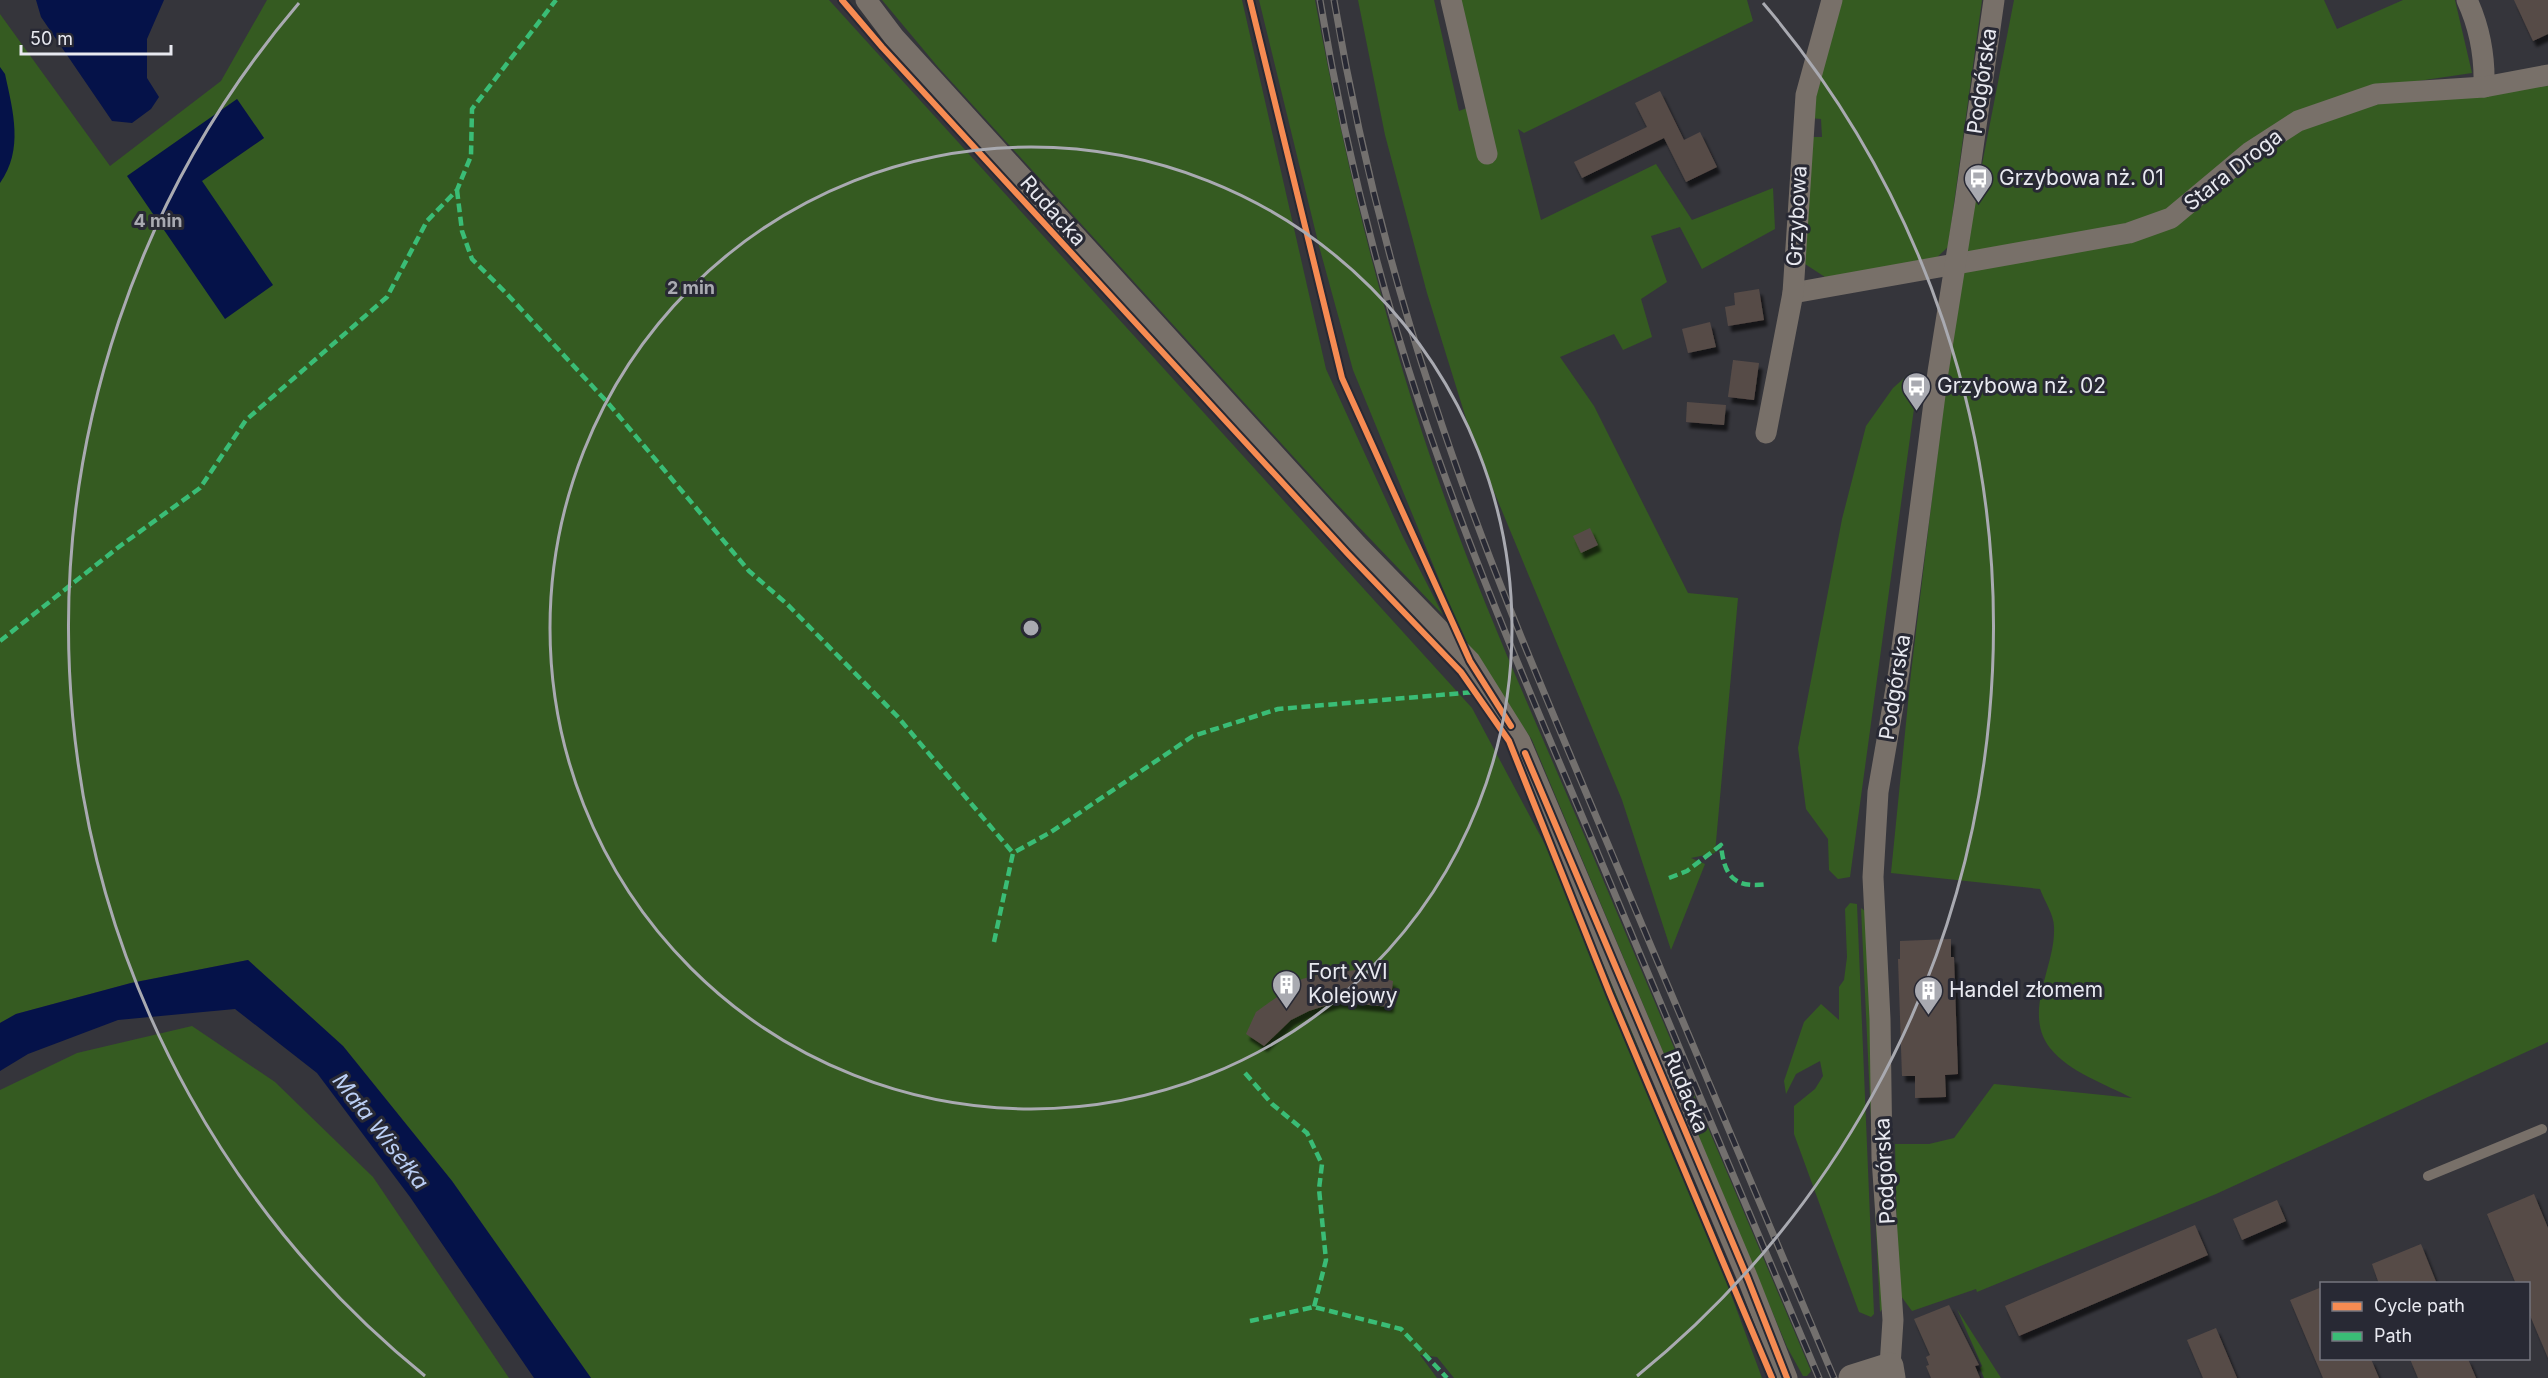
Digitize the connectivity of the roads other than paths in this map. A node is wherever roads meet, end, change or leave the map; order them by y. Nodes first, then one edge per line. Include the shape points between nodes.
1 (866, 0) edge
2 (1451, 0) edge
3 (1832, 0) edge
4 (1994, 0) edge
5 (2467, 0) edge
6 (2548, 75) edge
7 (2484, 87) junction
8 (1487, 154) dead end
9 (1955, 266) junction
10 (1793, 293) junction
11 (1766, 433) dead end
12 (2542, 1129) dead end
13 (2428, 1176) dead end
14 (1891, 1372) edge
15 (1787, 1378) edge
16 (1852, 1378) edge

1 - 15 street, Rudacka via 894,37 1357,545 1470,661 1520,741
2 - 8 street
3 - 10 street, Grzybowa via 1806,95
4 - 9 street, Podgórska
5 - 7 street via 2478,27
6 - 7 street, Stara Droga
7 - 9 street, Stara Droga via 2376,94 2298,121 2250,152 2171,218 2129,233
9 - 10 street, Stara Droga
9 - 14 street, Podgórska via 1936,381 1899,670 1878,792 1874,877 1882,1158 1893,1320
10 - 11 street, Grzybowa
12 - 13 lane
14 - 16 street

